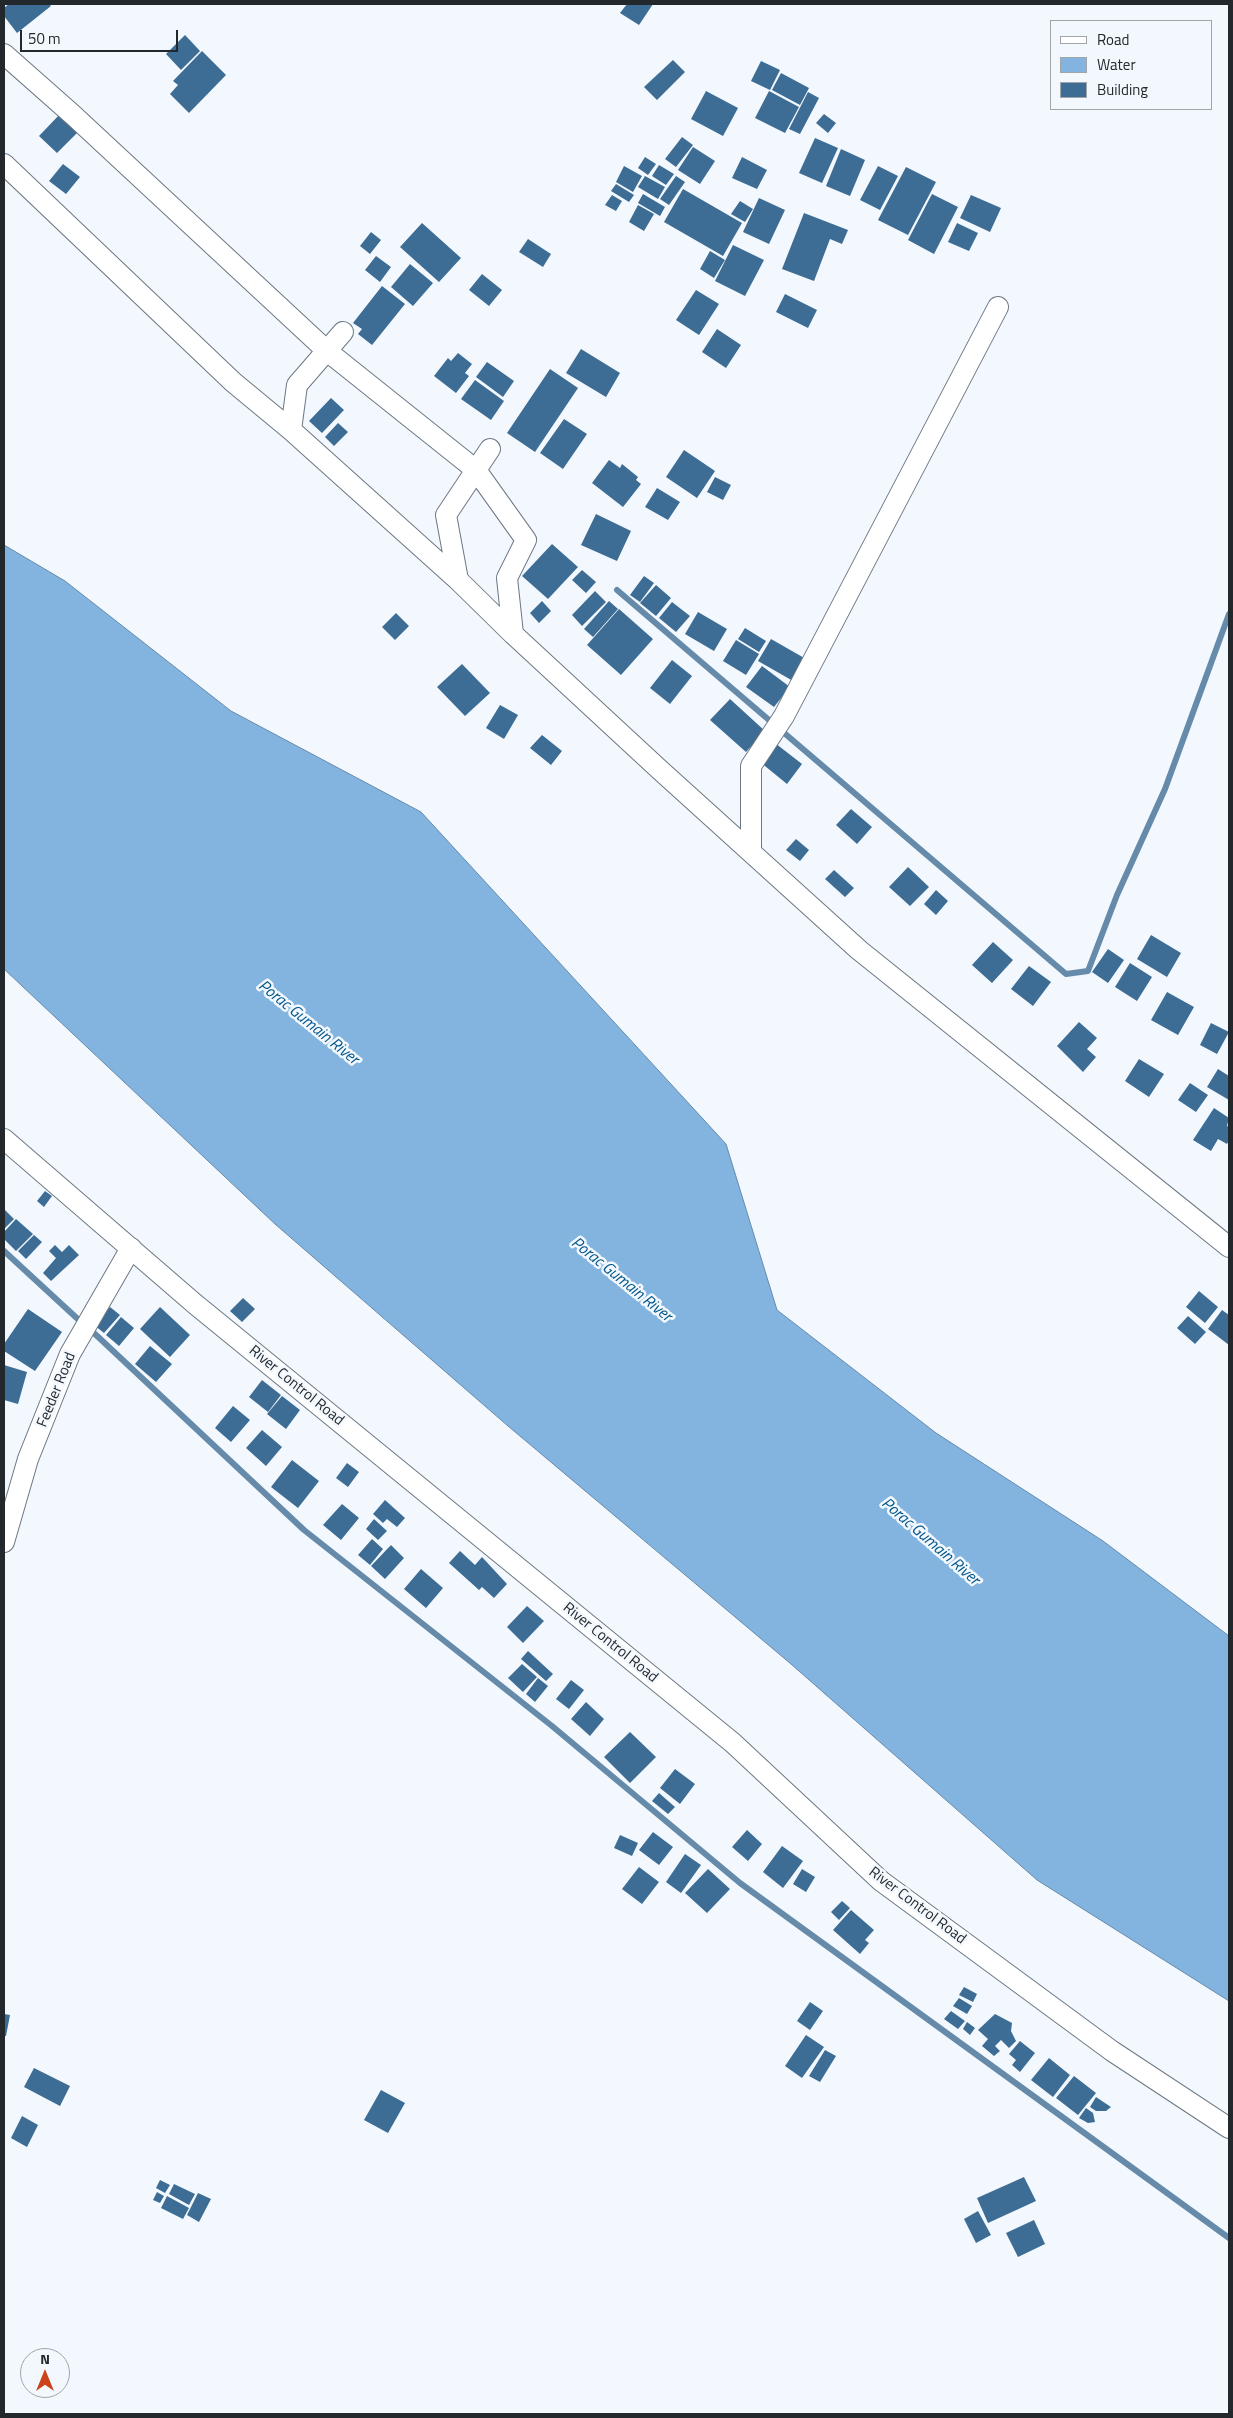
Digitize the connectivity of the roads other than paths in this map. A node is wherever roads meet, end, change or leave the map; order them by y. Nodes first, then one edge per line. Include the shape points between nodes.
1 (4, 54) edge
2 (4, 164) edge
3 (998, 307) dead end
4 (343, 332) dead end
5 (327, 351) junction
6 (291, 430) junction
7 (490, 450) dead end
8 (476, 470) junction
9 (458, 580) junction
10 (513, 634) junction
11 (751, 852) junction
12 (4, 1139) edge
13 (1226, 1239) edge
14 (131, 1248) junction
15 (4, 1542) edge
16 (1229, 2128) edge

1 - 5 street
2 - 6 street via 232,382
3 - 11 street via 784,716 751,766
4 - 5 street
5 - 6 street via 297,386
5 - 8 street
6 - 9 street
7 - 8 street
8 - 9 street via 446,515
8 - 10 street via 526,540 507,578
9 - 10 street
10 - 11 street
11 - 13 street via 859,950
12 - 14 street, River Control Road
14 - 15 street, Feeder Road via 70,1354 28,1459
14 - 16 street, River Control Road via 195,1304 733,1743 881,1881 1112,2051

